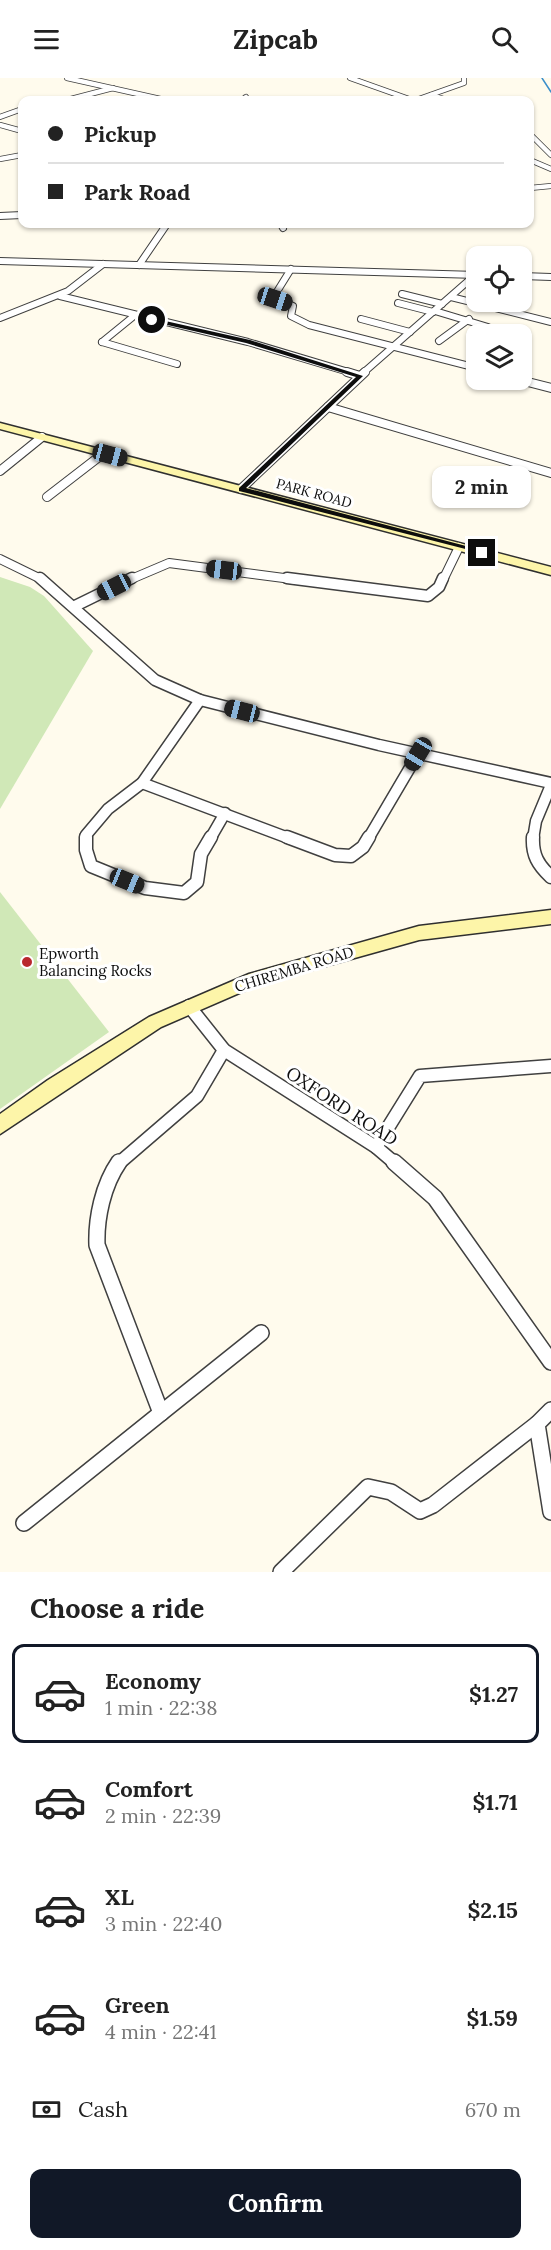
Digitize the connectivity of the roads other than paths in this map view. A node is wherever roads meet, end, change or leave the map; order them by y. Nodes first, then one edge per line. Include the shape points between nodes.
1 (67, 78) edge
2 (350, 78) edge
3 (464, 78) edge
4 (113, 88) junction
5 (430, 95) junction
6 (82, 96) edge
7 (142, 96) edge
8 (402, 96) edge
9 (427, 96) edge
10 (433, 96) edge
11 (18, 111) edge
12 (0, 117) edge
13 (0, 125) edge
14 (18, 130) edge
15 (534, 136) edge
16 (551, 155) edge
17 (18, 156) edge
18 (0, 159) edge
19 (534, 162) edge
20 (551, 169) edge
21 (551, 186) edge
22 (534, 188) edge
23 (18, 215) edge
24 (0, 216) edge
25 (164, 228) edge
26 (0, 261) edge
27 (103, 264) junction
28 (140, 265) junction
29 (291, 269) junction
30 (466, 275) edge
31 (532, 276) edge
32 (551, 277) edge
33 (466, 284) edge
34 (402, 294) dead end
35 (60, 296) junction
36 (451, 297) junction
37 (398, 303) dead end
38 (442, 304) junction
39 (434, 311) junction
40 (134, 316) junction
41 (0, 318) edge
42 (361, 319) dead end
43 (469, 319) junction
44 (551, 322) edge
45 (481, 324) edge
46 (410, 332) junction
47 (439, 341) dead end
48 (393, 347) junction
49 (177, 364) dead end
50 (466, 365) edge
51 (360, 376) junction
52 (532, 383) edge
53 (551, 388) edge
54 (328, 407) junction
55 (0, 426) edge
56 (42, 437) junction
57 (104, 453) junction
58 (0, 471) edge
59 (551, 473) edge
60 (241, 489) junction
61 (47, 497) dead end
62 (459, 547) junction
63 (0, 559) edge
64 (551, 571) edge
65 (75, 606) junction
66 (200, 700) junction
67 (418, 754) junction
68 (142, 783) junction
69 (551, 784) edge
70 (225, 813) junction
71 (551, 878) edge
72 (551, 917) edge
73 (189, 1006) junction
74 (224, 1050) junction
75 (551, 1066) edge
76 (0, 1125) edge
77 (376, 1147) junction
78 (261, 1333) dead end
79 (551, 1362) edge
80 (551, 1410) edge
81 (161, 1413) junction
82 (537, 1424) junction
83 (551, 1512) edge
84 (24, 1523) dead end
85 (281, 1572) edge

1 - 4 street
2 - 8 street
3 - 5 street via 464,83
4 - 6 street
4 - 7 street
5 - 9 street
5 - 10 street
11 - 12 street
13 - 14 street
15 - 16 street
17 - 18 street
19 - 20 street
21 - 22 street
23 - 24 street
25 - 28 street
26 - 27 street
27 - 28 street
27 - 35 street via 95,274
28 - 29 street
29 - 30 street
29 - 48 street via 273,298 293,306 291,316 309,325
31 - 32 street
33 - 36 street
34 - 38 street
35 - 40 street
35 - 41 street
36 - 38 street
36 - 44 street
37 - 39 street
38 - 39 street
39 - 43 street
39 - 46 street
40 - 49 street via 102,342
40 - 51 street via 248,342
42 - 46 street
43 - 45 street
43 - 47 street
46 - 48 street
48 - 50 street
48 - 51 street
51 - 54 street
52 - 53 street
54 - 59 street
54 - 60 street
55 - 56 street, PARK ROAD
56 - 57 street, PARK ROAD
56 - 58 street
57 - 60 street, PARK ROAD
57 - 61 street
60 - 62 street, PARK ROAD
62 - 64 street, PARK ROAD
62 - 65 street via 439,587 428,596 169,563
63 - 65 street via 46,580
65 - 66 street via 113,645 156,680
66 - 67 street
66 - 68 street
67 - 69 street
67 - 70 street via 363,847 351,856 335,855
68 - 70 street
68 - 70 street via 108,810 86,835 91,866 146,888 184,893 197,882 201,854
69 - 71 street via 534,826 533,844 537,863
72 - 73 street, CHIREMBA ROAD via 419,933 255,979
73 - 74 street, OXFORD ROAD
73 - 76 street, CHIREMBA ROAD via 155,1022
74 - 77 street, OXFORD ROAD
74 - 81 street via 197,1096 122,1159 100,1207 96,1226 97,1245
75 - 77 street via 420,1076
77 - 79 street, OXFORD ROAD via 435,1198
78 - 81 street
80 - 82 street
81 - 84 street
82 - 83 street
82 - 85 street via 420,1511 393,1491 381,1486 368,1487

